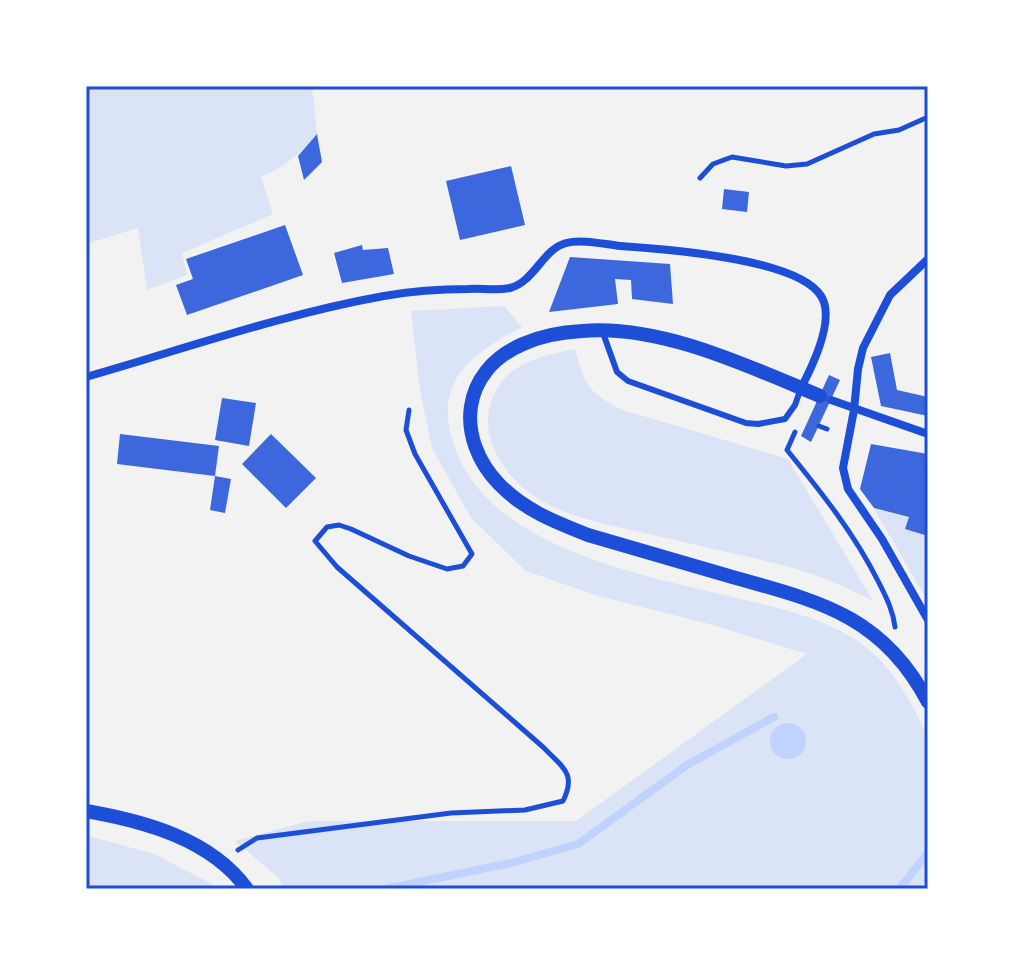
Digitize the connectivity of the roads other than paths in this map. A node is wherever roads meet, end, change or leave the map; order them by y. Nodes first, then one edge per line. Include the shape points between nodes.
1 (928, 259) edge
2 (602, 330) junction
3 (86, 377) edge
4 (801, 388) junction
5 (825, 398) joint
6 (854, 410) junction
7 (928, 434) edge
8 (928, 620) edge
9 (928, 702) edge
10 (86, 811) edge
11 (247, 889) edge

1 - 6 street via 895,288 870,331 858,369
2 - 4 street via 663,338
2 - 4 lane via 617,372 628,381 746,423 785,419
2 - 9 street via 521,345 479,382 470,434 498,483 525,506 561,525 837,610 899,656
3 - 4 street via 338,305 424,290 513,288 559,246 577,242 731,259 785,273 808,285 822,297 825,320
4 - 5 street
5 - 6 street
6 - 7 street
6 - 8 street via 843,461 845,483
10 - 11 street via 163,831 220,861

